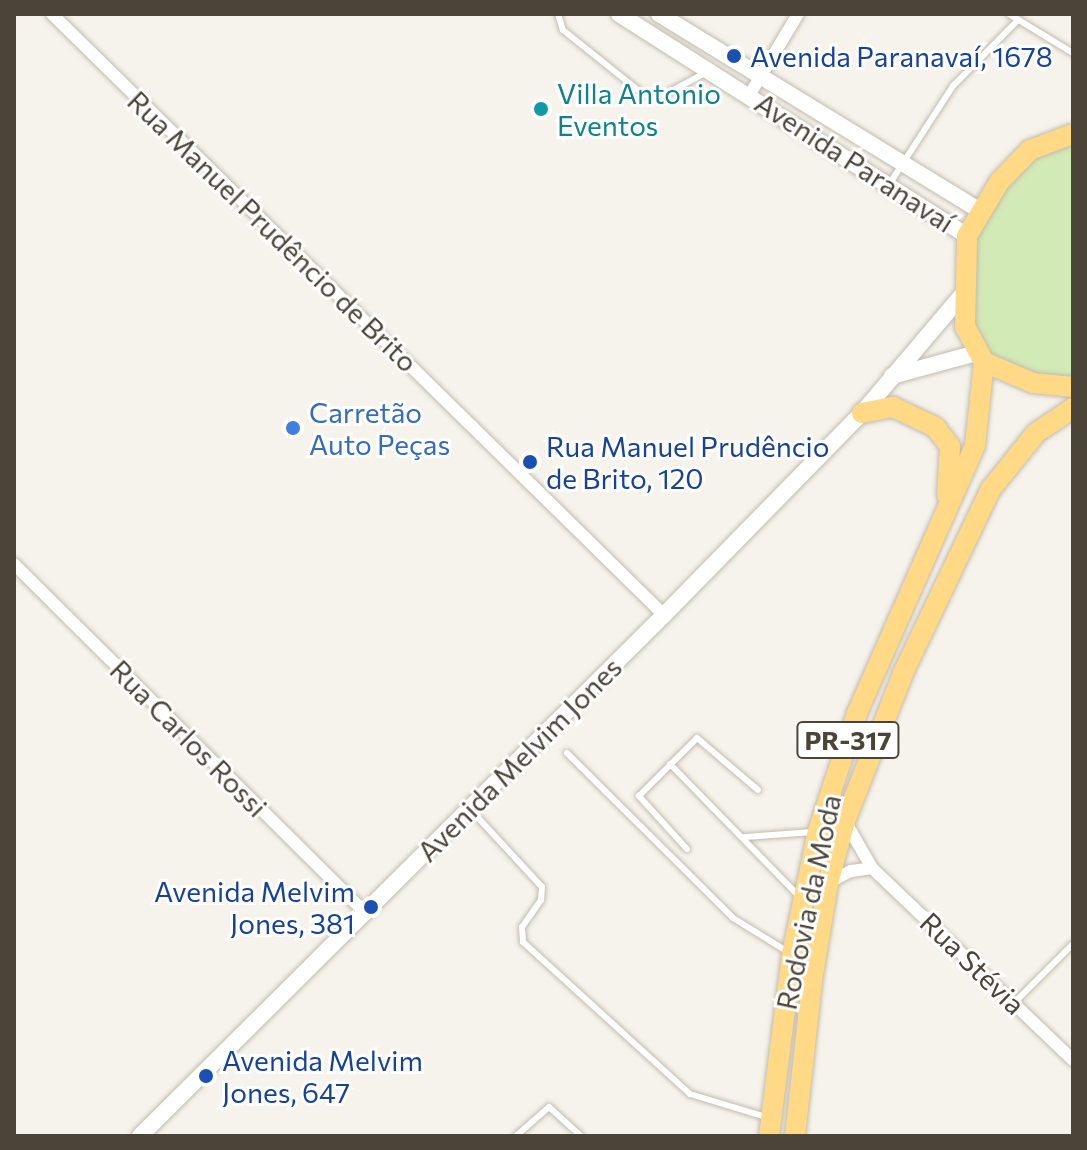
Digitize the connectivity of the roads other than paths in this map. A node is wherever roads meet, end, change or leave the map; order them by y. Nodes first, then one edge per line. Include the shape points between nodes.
1 (52, 14) edge
2 (558, 14) edge
3 (619, 14) edge
4 (659, 14) edge
5 (798, 14) edge
6 (1009, 14) edge
7 (1018, 20) junction
8 (1073, 53) edge
9 (710, 70) junction
10 (760, 72) junction
11 (750, 94) junction
12 (1073, 134) edge
13 (903, 165) junction
14 (888, 185) junction
15 (981, 211) junction
16 (967, 236) junction
17 (962, 295) junction
18 (980, 357) junction
19 (890, 377) junction
20 (1073, 387) edge
21 (1073, 408) edge
22 (862, 413) junction
23 (943, 522) junction
24 (14, 564) edge
25 (664, 615) junction
26 (567, 753) dead end
27 (670, 764) junction
28 (758, 790) dead end
29 (469, 808) junction
30 (845, 821) junction
31 (818, 831) junction
32 (745, 837) junction
33 (687, 849) dead end
34 (872, 868) junction
35 (828, 883) junction
36 (802, 899) junction
37 (364, 912) junction
38 (1073, 944) edge
39 (792, 954) junction
40 (1015, 1002) junction
41 (1073, 1060) edge
42 (769, 1127) edge
43 (140, 1136) edge
44 (516, 1136) edge
45 (581, 1136) edge
46 (795, 1136) edge

1 - 25 street, Rua Manuel Prudêncio de Brito
2 - 9 lane via 563,30 644,95 662,96 686,87
3 - 9 street, Avenida Paranavaí
4 - 10 street, Avenida Paranavaí
5 - 10 street
6 - 7 lane
7 - 8 lane
7 - 13 lane via 953,86
9 - 11 street, Avenida Paranavaí
10 - 11 street
10 - 13 street, Avenida Paranavaí
11 - 14 street, Avenida Paranavaí
12 - 15 highway via 1030,150
13 - 14 lane
13 - 15 street, Avenida Paranavaí
14 - 16 street, Avenida Paranavaí
15 - 16 highway
16 - 17 highway
17 - 18 highway via 965,327
17 - 19 street, Avenida Melvim Jones
18 - 19 street
18 - 20 highway via 1033,383
18 - 23 highway, Rodovia da Moda / PR-317 via 975,445
19 - 22 street, Avenida Melvim Jones
21 - 30 highway, Rodovia da Moda / PR-317 via 1036,433 991,489 910,659
22 - 23 highway via 893,407 913,414 935,427 950,446
22 - 25 street, Avenida Melvim Jones
23 - 31 highway, Rodovia da Moda / PR-317 via 857,713
24 - 37 street, Rua Carlos Rossi
25 - 29 street, Avenida Melvim Jones
26 - 39 lane via 733,918
27 - 28 lane via 702,738
27 - 32 lane
27 - 33 lane via 639,801
29 - 37 street, Avenida Melvim Jones
29 - 42 lane via 542,887 541,900 522,927 523,942 690,1094
30 - 34 street, Rua Stévia
30 - 35 highway, Rodovia da Moda / PR-317
31 - 32 lane
31 - 36 highway, Rodovia da Moda / PR-317
32 - 36 lane
34 - 35 street
34 - 40 street, Rua Stévia
35 - 46 highway, Rodovia da Moda / PR-317
36 - 39 highway, Rodovia da Moda / PR-317
37 - 43 street, Avenida Melvim Jones
38 - 40 lane
39 - 42 highway, Rodovia da Moda / PR-317
40 - 41 street, Rua Stévia
44 - 45 lane via 549,1107

